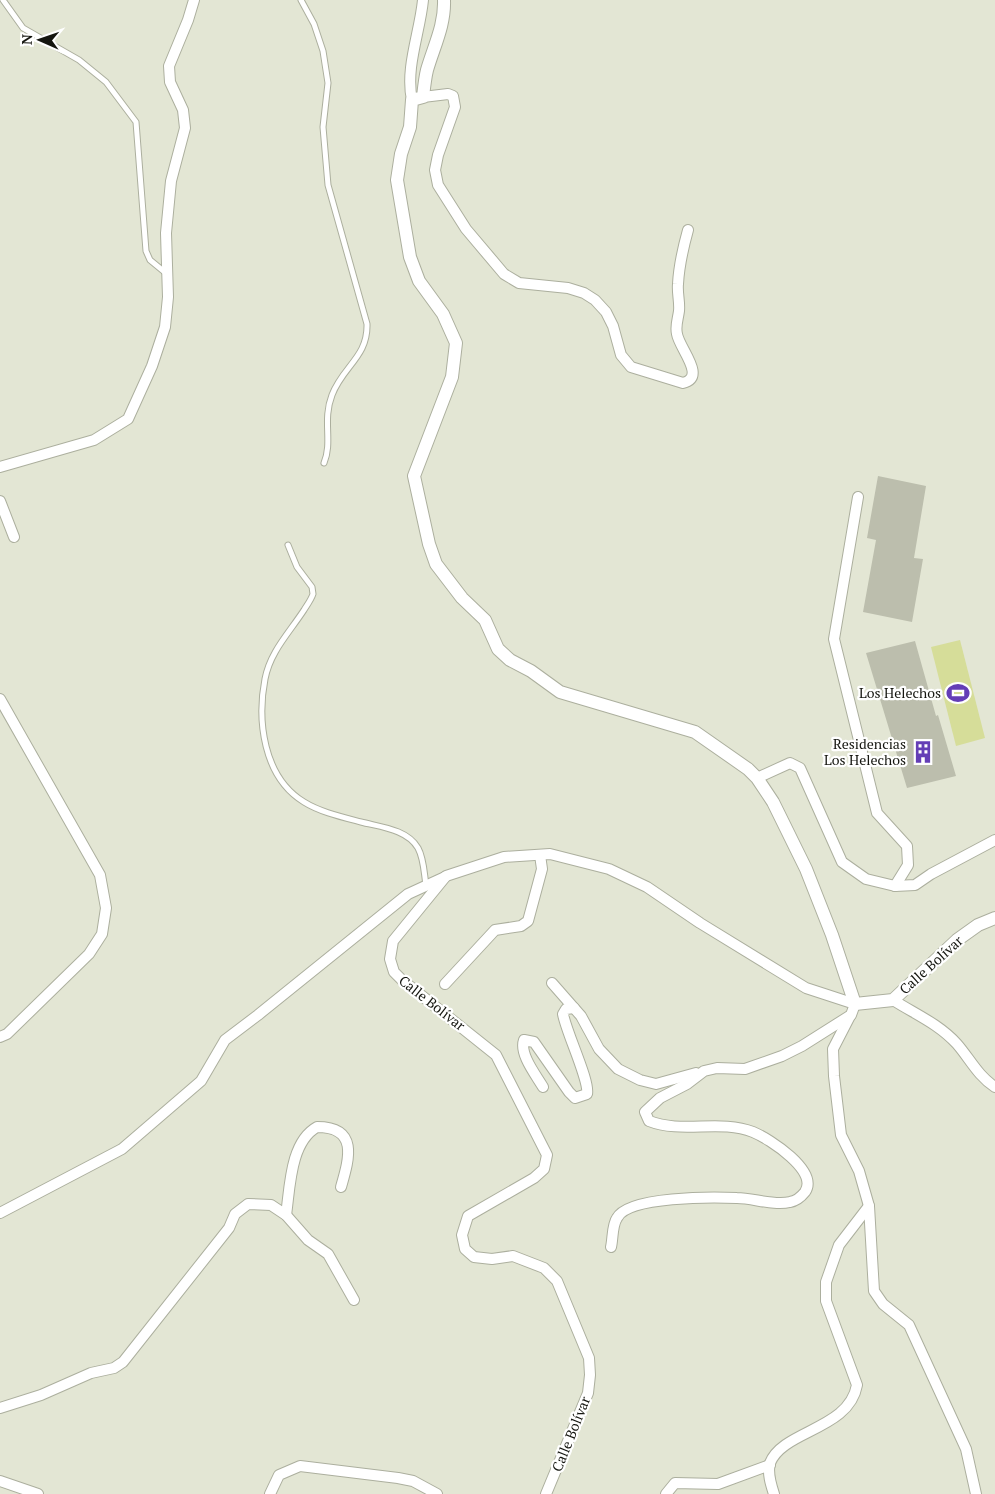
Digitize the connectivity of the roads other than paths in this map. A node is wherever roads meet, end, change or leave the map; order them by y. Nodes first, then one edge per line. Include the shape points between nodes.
1 (3, 0) edge
2 (194, 0) edge
3 (301, 0) edge
4 (422, 0) edge
5 (444, 0) edge
6 (417, 98) junction
7 (688, 230) dead end
8 (168, 274) junction
9 (324, 463) dead end
10 (0, 467) edge
11 (858, 498) dead end
12 (0, 501) edge
13 (14, 537) dead end
14 (288, 545) dead end
15 (0, 699) edge
16 (757, 778) junction
17 (995, 840) edge
18 (540, 855) junction
19 (446, 876) junction
20 (426, 885) junction
21 (895, 886) junction
22 (995, 918) edge
23 (552, 983) dead end
24 (445, 984) dead end
25 (893, 1000) junction
26 (574, 1008) junction
27 (853, 1009) junction
28 (0, 1037) edge
29 (704, 1071) junction
30 (543, 1087) dead end
31 (995, 1088) edge
32 (341, 1187) dead end
33 (869, 1206) junction
34 (0, 1213) edge
35 (286, 1215) junction
36 (611, 1248) dead end
37 (354, 1300) dead end
38 (0, 1408) edge
39 (770, 1465) junction
40 (0, 1480) edge
41 (38, 1494) edge
42 (270, 1494) edge
43 (436, 1494) edge
44 (546, 1494) edge
45 (666, 1494) edge
46 (774, 1494) edge
47 (976, 1494) edge

1 - 8 lane via 23,28 79,60 106,82 136,122 146,251 150,260
2 - 8 street via 169,66 170,82 183,110 184,128 171,181 166,233
3 - 9 lane via 324,52 328,83 324,127 328,185 368,335 361,353 339,380 329,403 326,424 328,451
4 - 6 street via 421,24 410,79
5 - 6 street via 439,38
6 - 7 street via 448,94 456,101 438,155 435,170 438,185 466,229 504,274 519,283 568,288 584,293 606,312 621,355 632,368 683,383 689,382 693,370 677,337 676,327 679,265
6 - 16 street via 397,180 410,257 419,281 447,321 456,343 452,377 414,476 436,564 462,598 485,620 498,649 510,660 560,692 695,732 748,768
8 - 10 street via 165,327 128,419 94,440
11 - 21 street via 834,639 877,813 906,846 908,865
12 - 13 street
14 - 20 lane via 296,567 312,587 313,594 273,654 265,677 262,725 270,758 289,789 303,801 340,816 393,830 406,838 417,847 422,858
15 - 28 street via 100,875 106,908 102,934 89,954 7,1034
16 - 21 street via 790,763 800,768 842,862 866,880
16 - 27 street via 793,839 832,935
17 - 21 street via 916,885
18 - 19 street, Calle Bolívar via 504,857
18 - 24 street via 542,869 528,921 521,926 495,930
18 - 27 street, Calle Bolívar via 580,860 647,887 806,988
19 - 20 street
19 - 44 street, Calle Bolívar via 393,941 390,959 394,972 402,980 496,1055 547,1155 544,1169 534,1178 468,1216 462,1236 464,1249 474,1257 513,1256 544,1268 557,1281 589,1358 588,1393
20 - 34 street via 401,899 225,1040 200,1081 122,1149
22 - 25 street, Calle Bolívar via 957,940
23 - 26 street
25 - 27 street, Calle Bolívar
25 - 31 street via 928,1020 956,1043 984,1080
26 - 29 street via 582,1016 599,1049 618,1069 640,1080 656,1084
26 - 30 street via 566,1009 563,1014 588,1087 587,1094 575,1098 534,1042 524,1040 524,1053
27 - 29 street via 782,1056 745,1069
27 - 33 street via 833,1049 834,1076 841,1135 860,1171
29 - 36 street via 650,1106 645,1112 649,1121 662,1126 744,1128 768,1140 803,1168 808,1177 808,1187 789,1203 737,1198 664,1201 634,1206 623,1210 616,1218
32 - 35 street via 350,1155 349,1146 334,1129 316,1127 308,1132 298,1150
33 - 39 street via 840,1245 826,1282 826,1301 857,1385 855,1396 837,1416 777,1452
33 - 47 street via 874,1291 883,1304 909,1325 966,1449
35 - 37 street via 308,1240 328,1254
35 - 38 street via 271,1205 259,1204 248,1204 235,1214 229,1228 150,1330 114,1368 91,1373 41,1395
39 - 45 street via 718,1484 675,1483
39 - 46 street
40 - 41 street
42 - 43 street via 279,1475 300,1466 413,1481

